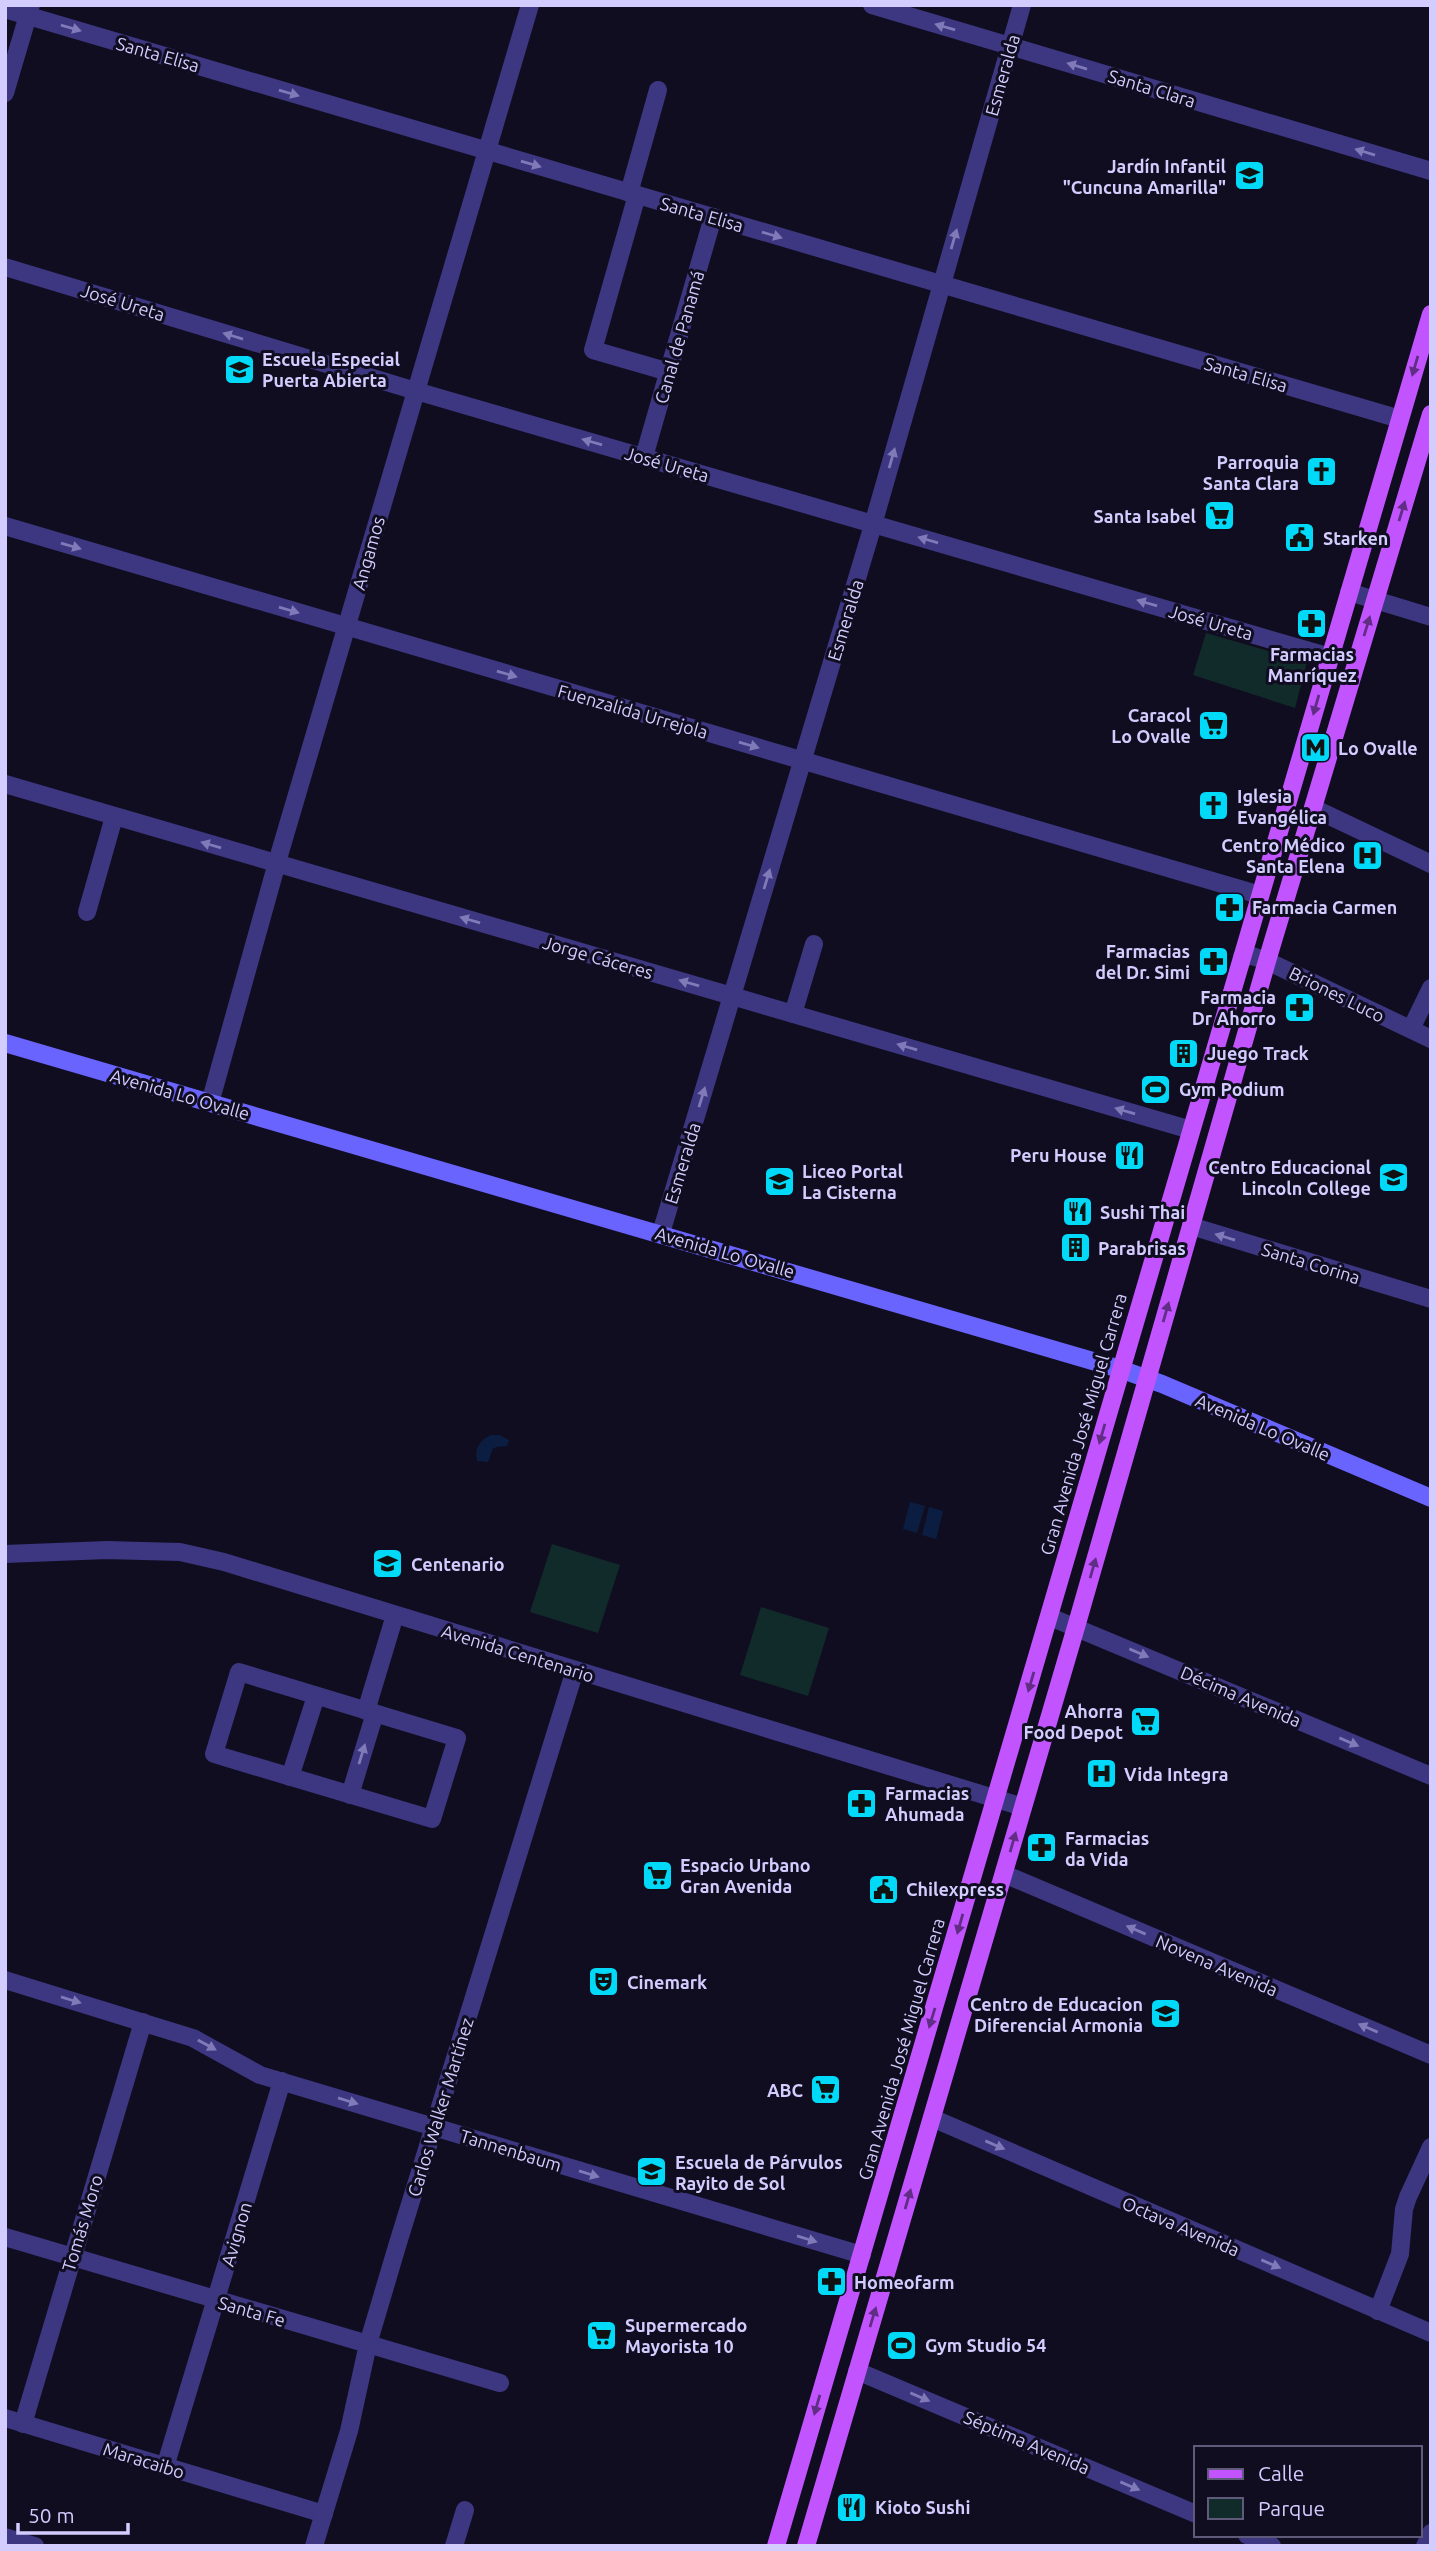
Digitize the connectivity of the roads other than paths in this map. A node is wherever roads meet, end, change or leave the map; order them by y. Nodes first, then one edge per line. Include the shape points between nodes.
1 (530, 5) edge
2 (872, 5) edge
3 (1022, 5) edge
4 (5, 9) edge
5 (30, 10) edge
6 (1010, 46) junction
7 (658, 90) dead end
8 (5, 93) edge
9 (487, 151) junction
10 (1431, 172) edge
11 (633, 194) junction
12 (713, 217) junction
13 (5, 267) edge
14 (942, 285) junction
15 (1431, 314) edge
16 (669, 372) junction
17 (416, 391) junction
18 (1400, 419) junction
19 (1430, 419) edge
20 (644, 457) junction
21 (874, 524) junction
22 (5, 526) edge
23 (1349, 592) junction
24 (1375, 600) junction
25 (1431, 617) edge
26 (347, 627) junction
27 (1330, 657) junction
28 (803, 761) junction
29 (5, 785) edge
30 (1312, 808) junction
31 (114, 817) junction
32 (277, 864) junction
33 (1431, 864) edge
34 (1260, 895) junction
35 (87, 912) dead end
36 (814, 944) dead end
37 (1242, 957) junction
38 (1267, 961) junction
39 (1431, 988) edge
40 (732, 996) junction
41 (793, 1014) junction
42 (1411, 1029) junction
43 (1431, 1039) edge
44 (5, 1043) edge
45 (209, 1103) junction
46 (1191, 1130) junction
47 (1209, 1163) junction
48 (1191, 1226) junction
49 (661, 1233) junction
50 (1431, 1299) edge
51 (1120, 1368) junction
52 (1147, 1378) junction
53 (1431, 1498) edge
54 (5, 1554) edge
55 (396, 1615) junction
56 (1050, 1617) junction
57 (1076, 1627) junction
58 (575, 1670) junction
59 (316, 1696) junction
60 (370, 1712) junction
61 (1431, 1776) edge
62 (290, 1777) junction
63 (349, 1795) junction
64 (996, 1797) junction
65 (1023, 1807) junction
66 (1004, 1874) junction
67 (5, 1980) edge
68 (142, 2022) junction
69 (1431, 2055) edge
70 (282, 2081) junction
71 (932, 2118) junction
72 (433, 2127) junction
73 (1431, 2147) edge
74 (5, 2237) edge
75 (862, 2255) junction
76 (72, 2258) junction
77 (215, 2300) junction
78 (1378, 2311) junction
79 (1431, 2333) edge
80 (837, 2340) junction
81 (368, 2344) junction
82 (858, 2371) junction
83 (499, 2383) dead end
84 (14, 2421) edge
85 (165, 2467) junction
86 (465, 2510) dead end
87 (1194, 2513) edge
88 (324, 2514) junction
89 (1431, 2533) edge
90 (5, 2537) edge
91 (1252, 2537) edge
92 (35, 2546) edge
93 (314, 2546) edge
94 (454, 2546) edge
95 (776, 2546) edge
96 (806, 2546) edge
97 (1272, 2546) edge
98 (1425, 2546) edge

1 - 9 street, Angamos
6 -> 2 street, Santa Clara
3 - 6 street, Esmeralda
4 - 5 street, Santa Elisa
5 - 8 street
5 -> 9 street, Santa Elisa
10 -> 6 street, Santa Clara
14 -> 6 street, Esmeralda
7 - 11 street
9 -> 11 street, Santa Elisa
9 - 17 street, Angamos
11 - 12 street, Santa Elisa
11 - 16 street via 593,349
12 -> 14 street, Santa Elisa
12 - 16 street, Canal de Panamá
17 -> 13 street, José Ureta
14 - 18 street, Santa Elisa
21 -> 14 street, Esmeralda
15 -> 18 main road, Gran Avenida José Miguel Carrera
16 - 20 street, Canal de Panamá
20 -> 17 street, José Ureta
17 - 26 street, Angamos
18 - 19 main road
18 - 23 main road, Gran Avenida José Miguel Carrera
24 -> 19 main road
20 - 21 street, José Ureta
27 -> 21 street, José Ureta
21 - 28 street, Esmeralda
22 -> 26 street, Fuenzalida Urrejola
23 - 24 street
23 - 27 main road, Gran Avenida José Miguel Carrera
24 - 25 street
30 -> 24 main road
26 -> 28 street, Fuenzalida Urrejola
26 - 32 street, Angamos
27 -> 34 main road, Gran Avenida José Miguel Carrera
28 - 34 street, Fuenzalida Urrejola
40 -> 28 street, Esmeralda
29 - 31 street, Jorge Cáceres
30 - 33 street
30 - 38 main road
32 -> 31 street, Jorge Cáceres
31 - 35 street
40 -> 32 street, Jorge Cáceres
32 - 45 street, Angamos
34 - 37 main road, Gran Avenida José Miguel Carrera
36 - 41 street
37 - 38 street, Briones Luco
37 - 46 main road, Gran Avenida José Miguel Carrera
38 - 42 street, Briones Luco
38 - 47 main road
39 - 42 street
40 - 41 street, Jorge Cáceres
49 -> 40 street, Esmeralda
46 -> 41 street, Jorge Cáceres
42 - 43 street, Briones Luco
44 - 45 main road, Avenida Lo Ovalle
45 - 49 main road, Avenida Lo Ovalle
46 - 47 main road via 1205,1146
46 - 51 main road, Gran Avenida José Miguel Carrera
47 - 48 main road
50 -> 48 street, Santa Corina
52 -> 48 main road
49 - 51 main road, Avenida Lo Ovalle
51 - 52 main road, Avenida Lo Ovalle
51 -> 56 main road, Gran Avenida José Miguel Carrera
52 - 53 main road, Avenida Lo Ovalle
57 -> 52 main road
54 - 55 street, Avenida Centenario via 107,1549 180,1552
55 - 58 street, Avenida Centenario
55 - 60 street
56 - 57 street, Décima Avenida
56 -> 64 main road, Gran Avenida José Miguel Carrera
57 -> 61 street, Décima Avenida
57 - 65 main road
58 - 64 street, Avenida Centenario
58 - 72 street, Carlos Walker Martínez
59 - 60 street
59 - 62 street
59 - 62 street via 239,1672 214,1754
63 -> 60 street
60 - 63 street via 457,1738 432,1819
62 - 63 street
64 - 65 street, Avenida Centenario
64 -> 75 main road, Gran Avenida José Miguel Carrera
66 -> 65 main road
69 -> 66 street, Novena Avenida
66 - 71 main road
67 -> 68 street, Tannenbaum
68 -> 70 street, Tannenbaum via 202,2041 247,2069
68 - 76 street, Tomás Moro
70 -> 72 street, Tannenbaum
70 - 77 street, Avignon
71 -> 78 street, Octava Avenida
82 -> 71 main road
72 -> 75 street, Tannenbaum
72 - 81 street, Carlos Walker Martínez
73 - 78 street via 1408,2197 1400,2254
74 - 76 street, Santa Fe
75 - 80 main road, Gran Avenida José Miguel Carrera
76 - 77 street, Santa Fe
76 - 84 street, Tomás Moro
77 - 81 street, Santa Fe
77 - 85 street, Avignon
78 - 79 street, Octava Avenida
80 - 82 main road
80 -> 95 main road, Gran Avenida José Miguel Carrera
81 - 83 street, Santa Fe
81 - 88 street, Carlos Walker Martínez
82 -> 87 street, Séptima Avenida
82 - 96 main road
84 - 85 street, Maracaibo
85 - 88 street, Maracaibo
86 - 94 street
88 - 93 street, Carlos Walker Martínez
89 - 98 street
90 - 92 street
91 - 97 street

